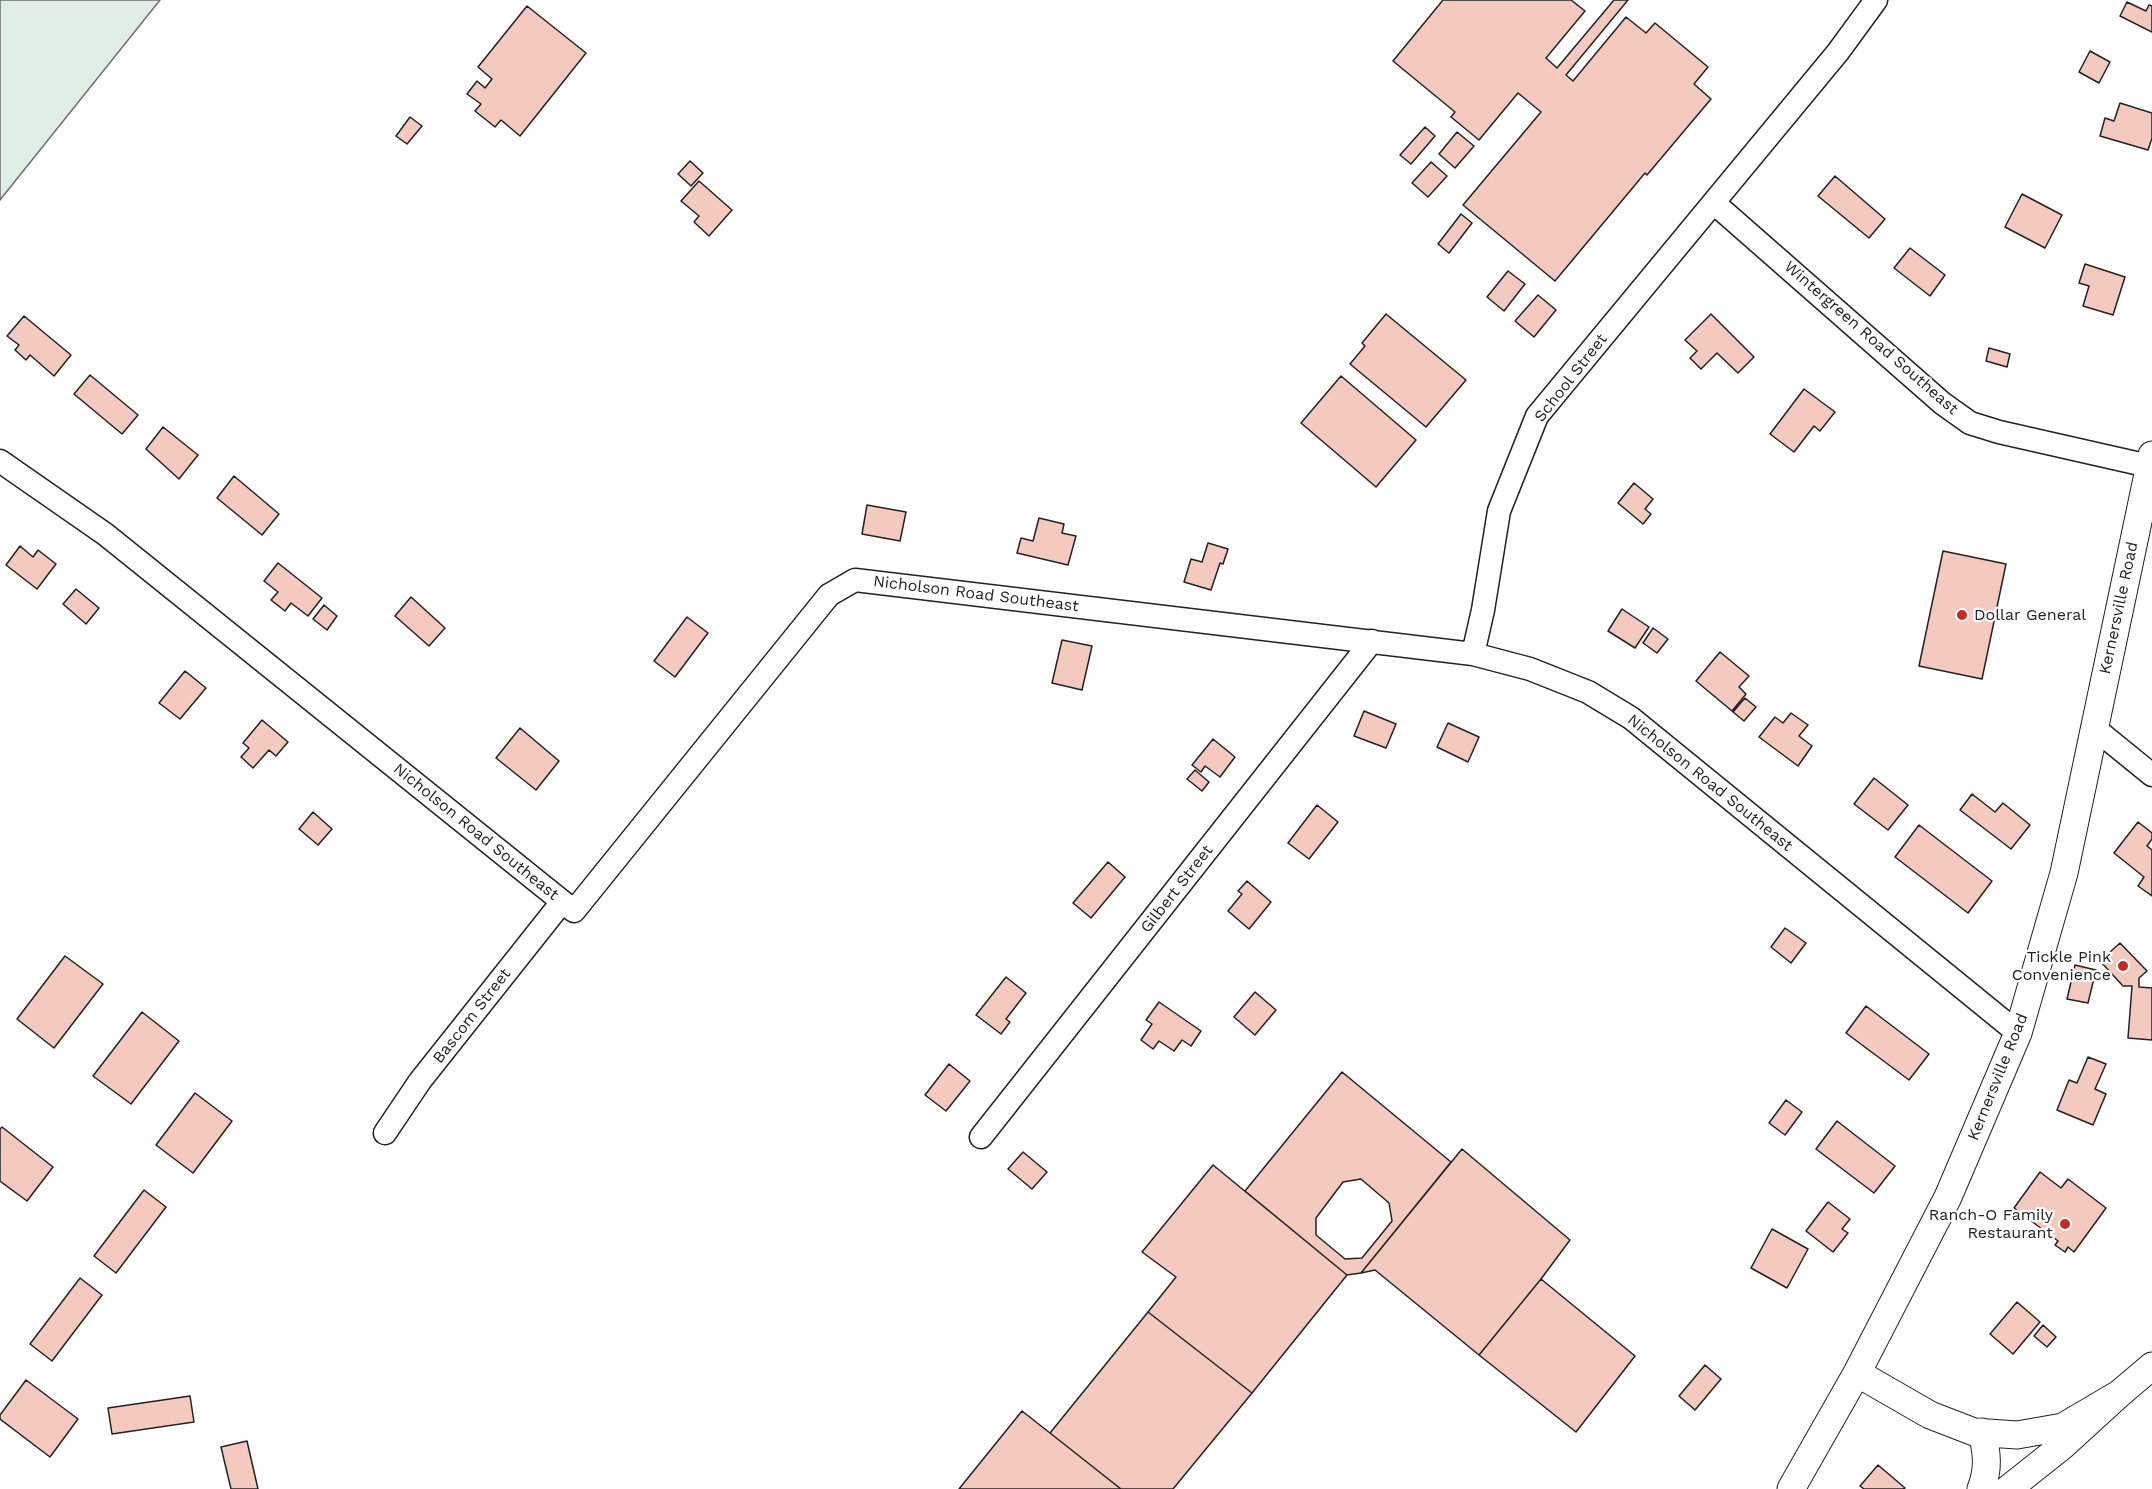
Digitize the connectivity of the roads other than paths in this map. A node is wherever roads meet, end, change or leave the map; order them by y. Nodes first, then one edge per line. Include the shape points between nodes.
1 (1876, 0) edge
2 (1714, 203) junction
3 (0, 461) edge
4 (2151, 461) edge
5 (1372, 641) junction
6 (1473, 654) junction
7 (2093, 727) junction
8 (2152, 775) edge
9 (562, 902) junction
10 (2018, 1033) junction
11 (385, 1133) dead end
12 (981, 1137) dead end
13 (2152, 1366) edge
14 (1857, 1373) junction
15 (2119, 1394) junction
16 (1982, 1432) junction
17 (1791, 1489) edge
18 (1981, 1489) edge
19 (2008, 1489) edge

1 - 2 street, School Street
2 - 4 street, Wintergreen Road Southeast via 1942,403 1970,423
2 - 6 street, School Street via 1537,416 1498,511
3 - 9 street, Nicholson Road Southeast via 105,534
4 - 7 main road, Kernersville Road
5 - 6 street, Nicholson Road Southeast
5 - 9 street, Nicholson Road Southeast via 855,580 829,596 574,911
5 - 12 street, Gilbert Street
6 - 10 street, Nicholson Road Southeast via 1530,669 1588,692 1631,718
7 - 8 street
7 - 10 main road, Kernersville Road via 2064,873
9 - 11 street, Bascom Street via 420,1081
10 - 14 main road, Kernersville Road via 1948,1197
13 - 15 main road
14 - 16 main road via 1929,1415
14 - 17 main road, Kernersville Road
15 - 16 main road via 2063,1427 2017,1435
15 - 19 main road
16 - 18 main road via 1987,1455

